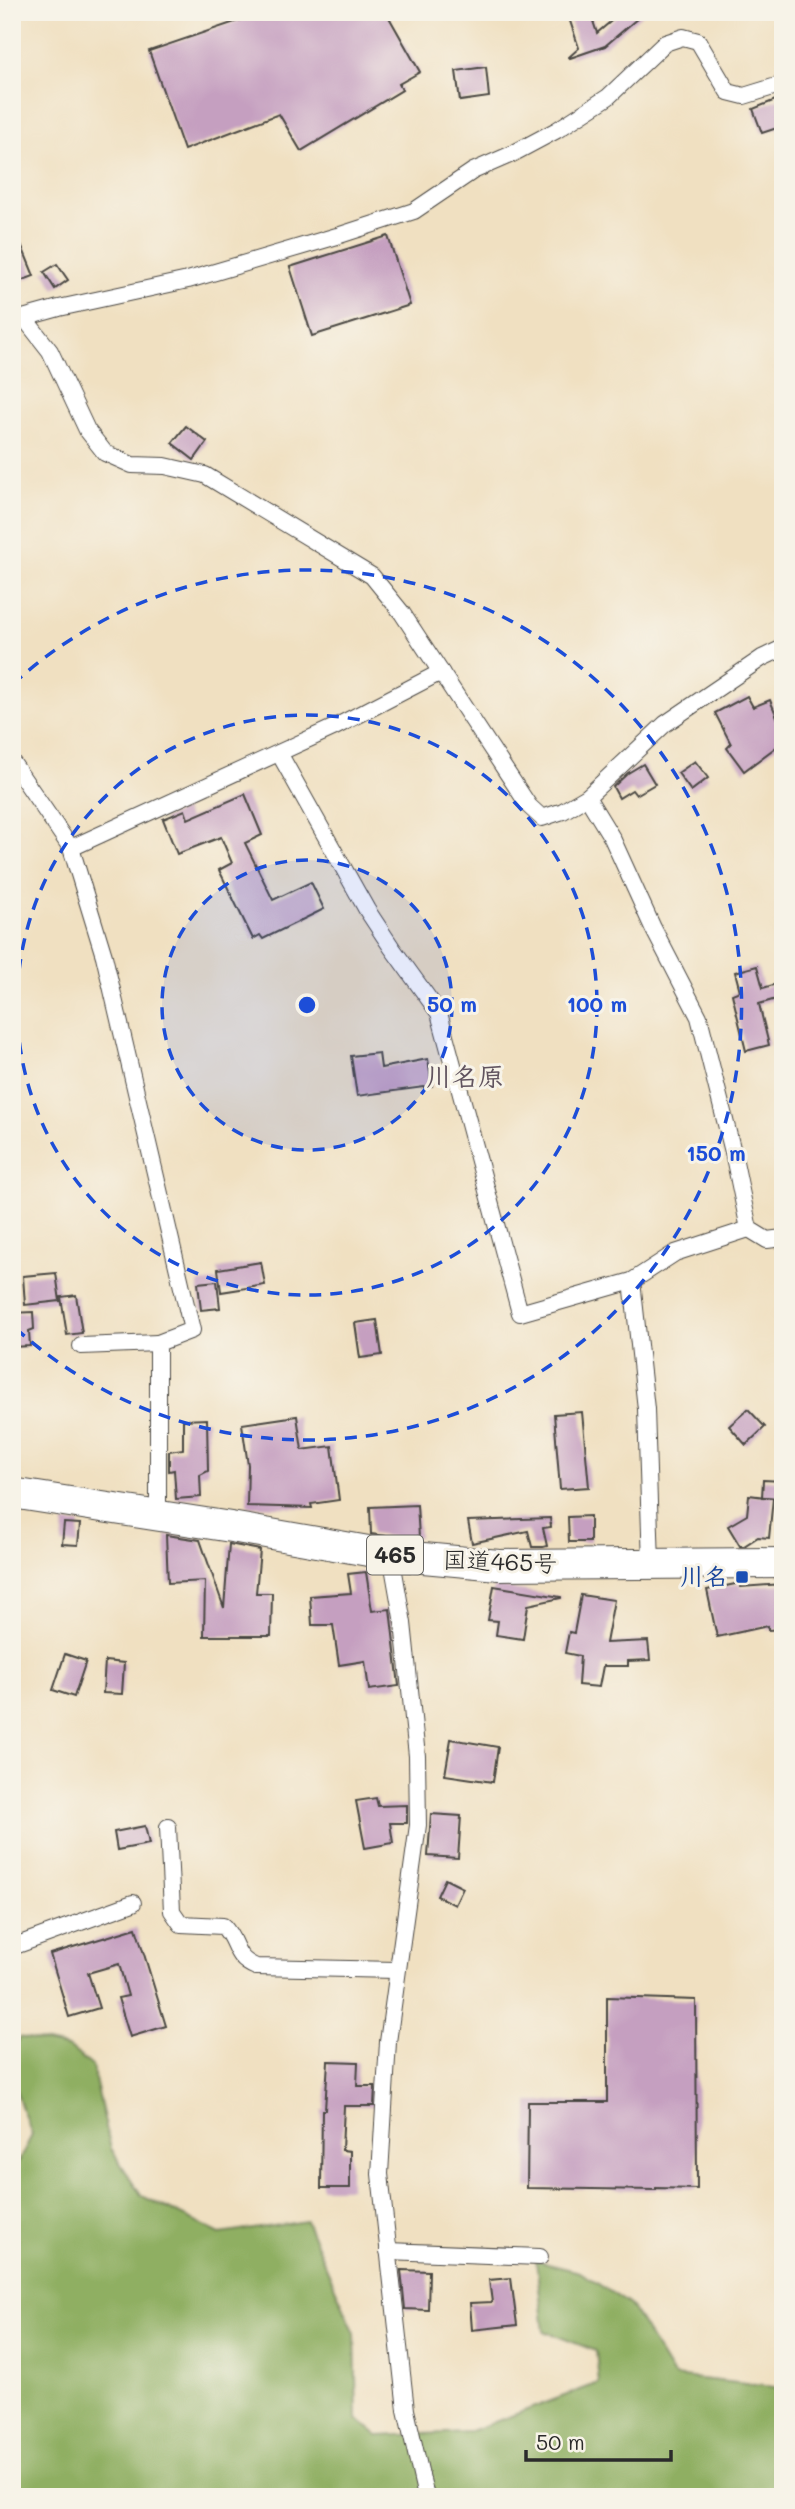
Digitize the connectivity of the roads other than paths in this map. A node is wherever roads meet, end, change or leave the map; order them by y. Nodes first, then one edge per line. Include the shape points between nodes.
1 (783, 84) edge
2 (19, 320) edge
3 (783, 648) edge
4 (441, 671) junction
5 (279, 753) junction
6 (12, 762) edge
7 (587, 797) junction
8 (71, 848) junction
9 (749, 1229) junction
10 (783, 1238) edge
11 (632, 1280) junction
12 (158, 1343) junction
13 (81, 1346) dead end
14 (12, 1493) edge
15 (158, 1516) junction
16 (391, 1555) junction
17 (783, 1563) edge
18 (651, 1564) junction
19 (168, 1827) dead end
20 (133, 1903) dead end
21 (12, 1947) edge
22 (396, 1970) junction
23 (388, 2251) junction
24 (540, 2258) dead end
25 (426, 2497) edge

1 - 2 street via 744,96 728,92 698,41 683,37 665,43 608,97 557,130 473,171 414,211 188,280
2 - 4 street via 50,351 87,430 105,453 132,465 205,475 372,576
3 - 7 street via 665,724
4 - 5 street
4 - 7 street via 529,806 542,818
5 - 8 street
5 - 11 street via 367,910 439,1013 520,1313
6 - 8 street
7 - 9 street via 612,838 699,1017
8 - 12 street via 104,956 192,1330
9 - 10 street via 767,1240
9 - 11 street via 675,1253
11 - 18 street via 646,1409
12 - 13 street
12 - 15 street
14 - 15 highway, 国道465号 / 465
15 - 16 highway, 国道465号 / 465
16 - 18 highway, 国道465号 / 465 via 499,1565
16 - 22 street via 403,1623 418,1811
17 - 18 highway, 国道465号 / 465
19 - 22 street via 172,1911 181,1924 223,1926 240,1959 256,1967
20 - 21 street
22 - 23 street via 380,2175
23 - 24 street
23 - 25 street via 406,2410

